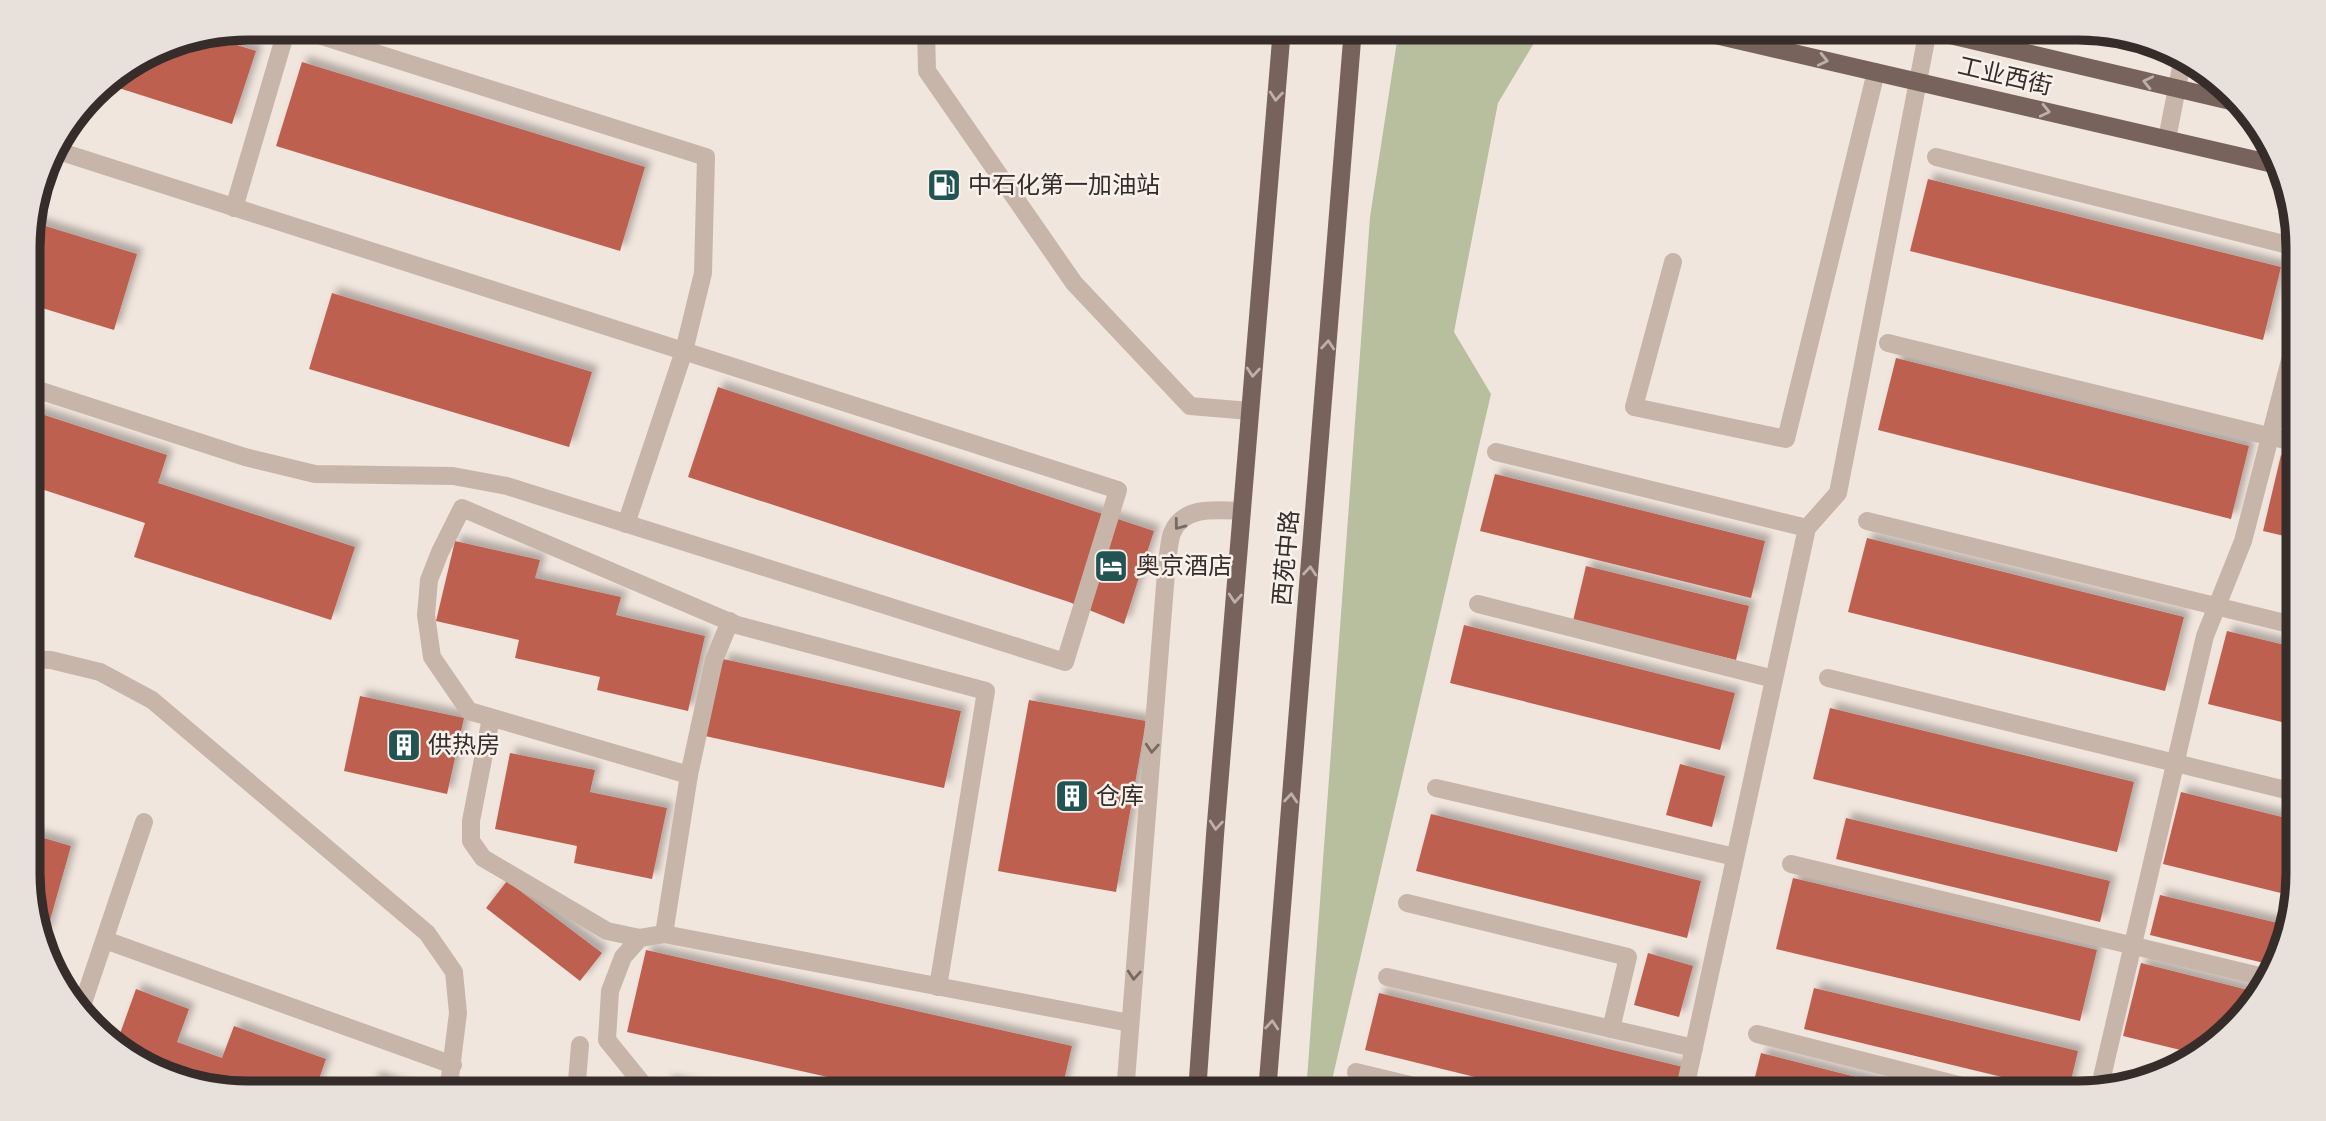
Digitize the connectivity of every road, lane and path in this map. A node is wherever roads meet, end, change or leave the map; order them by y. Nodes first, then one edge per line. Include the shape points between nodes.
1 (283, 40) edge
2 (334, 40) edge
3 (926, 40) edge
4 (1281, 40) edge
5 (1352, 40) edge
6 (1737, 40) edge
7 (1923, 40) edge
8 (1970, 40) edge
9 (2181, 68) edge
10 (1876, 72) junction
11 (1917, 81) junction
12 (2177, 89) junction
13 (2223, 99) edge
14 (2167, 139) junction
15 (64, 153) edge
16 (1936, 157) dead end
17 (2267, 163) edge
18 (234, 208) junction
19 (2286, 244) edge
20 (1673, 262) dead end
21 (1888, 343) dead end
22 (684, 351) junction
23 (2286, 378) edge
24 (41, 391) edge
25 (1250, 411) junction
26 (2270, 437) junction
27 (2286, 441) edge
28 (1496, 452) dead end
29 (1242, 510) junction
30 (1867, 521) dead end
31 (626, 524) junction
32 (1807, 528) junction
33 (1478, 604) dead end
34 (2217, 606) junction
35 (730, 621) junction
36 (2286, 623) edge
37 (40, 660) edge
38 (1828, 678) dead end
39 (1774, 679) junction
40 (491, 718) junction
41 (2175, 764) junction
42 (689, 775) junction
43 (1436, 788) dead end
44 (2286, 790) edge
45 (144, 822) dead end
46 (1735, 857) junction
47 (1791, 864) dead end
48 (1407, 903) dead end
49 (664, 934) junction
50 (640, 937) junction
51 (105, 940) junction
52 (2133, 945) junction
53 (2258, 976) edge
54 (1387, 977) dead end
55 (938, 986) junction
56 (84, 1000) edge
57 (1130, 1023) junction
58 (1611, 1030) junction
59 (1757, 1034) dead end
60 (580, 1045) dead end
61 (1694, 1048) junction
62 (453, 1065) junction
63 (1356, 1072) dead end
64 (2102, 1079) edge
65 (1198, 1080) edge
66 (1268, 1080) edge
67 (1388, 1080) edge
68 (1687, 1080) edge
69 (1939, 1080) edge
70 (450, 1081) edge
71 (577, 1081) edge
72 (640, 1081) edge
73 (1126, 1081) edge

1 - 18 street
2 - 22 street via 706,157 703,273
3 - 25 street via 927,71 1074,283 1190,406
4 -> 25 main road, 西苑中路
66 -> 5 main road, 西苑中路
6 -> 10 main road, 工业西街
7 - 11 street
12 -> 8 main road, 工业西街
9 - 12 street
10 - 11 main road, 工业西街
10 - 20 street via 1786,439 1634,407
11 -> 14 main road, 工业西街
11 - 32 street via 1838,493
12 - 13 main road, 工业西街
12 - 14 street
14 - 17 main road, 工业西街
15 - 18 street
16 - 19 street
18 - 22 street
21 - 26 street
22 - 31 street
22 - 31 street via 1118,490 1065,663
23 - 26 street
24 - 31 street via 244,457 315,474 453,476 507,486
25 - 29 main road, 西苑中路
26 - 27 street
26 - 34 street via 2243,541
28 - 32 street
29 -> 57 street via 1187,514 1173,531
29 -> 65 main road, 西苑中路
30 - 34 street
32 - 39 street
33 - 39 street
34 - 36 street
34 - 41 street via 2205,636
35 - 40 street via 462,508 429,580 426,615 432,657 469,712
35 - 42 street via 714,660
35 - 55 street via 986,691
37 - 62 street via 100,672 152,700 427,933 454,972 458,1013
38 - 41 street
39 - 46 street
40 - 42 street
40 - 50 street via 471,841 483,858 607,931
41 - 44 street
41 - 52 street
42 - 49 street
43 - 46 street
45 - 51 street
46 - 61 street
47 - 52 street
48 - 58 street via 1628,957
49 - 50 street
49 - 55 street
50 - 72 street via 622,957 610,991 607,1040
51 - 56 street
51 - 62 street
52 - 53 street
52 - 64 street
54 - 58 street
55 - 57 street
57 - 73 street
58 - 61 street
59 - 69 street
60 - 71 street
61 - 68 street
62 - 70 street
63 - 67 street

